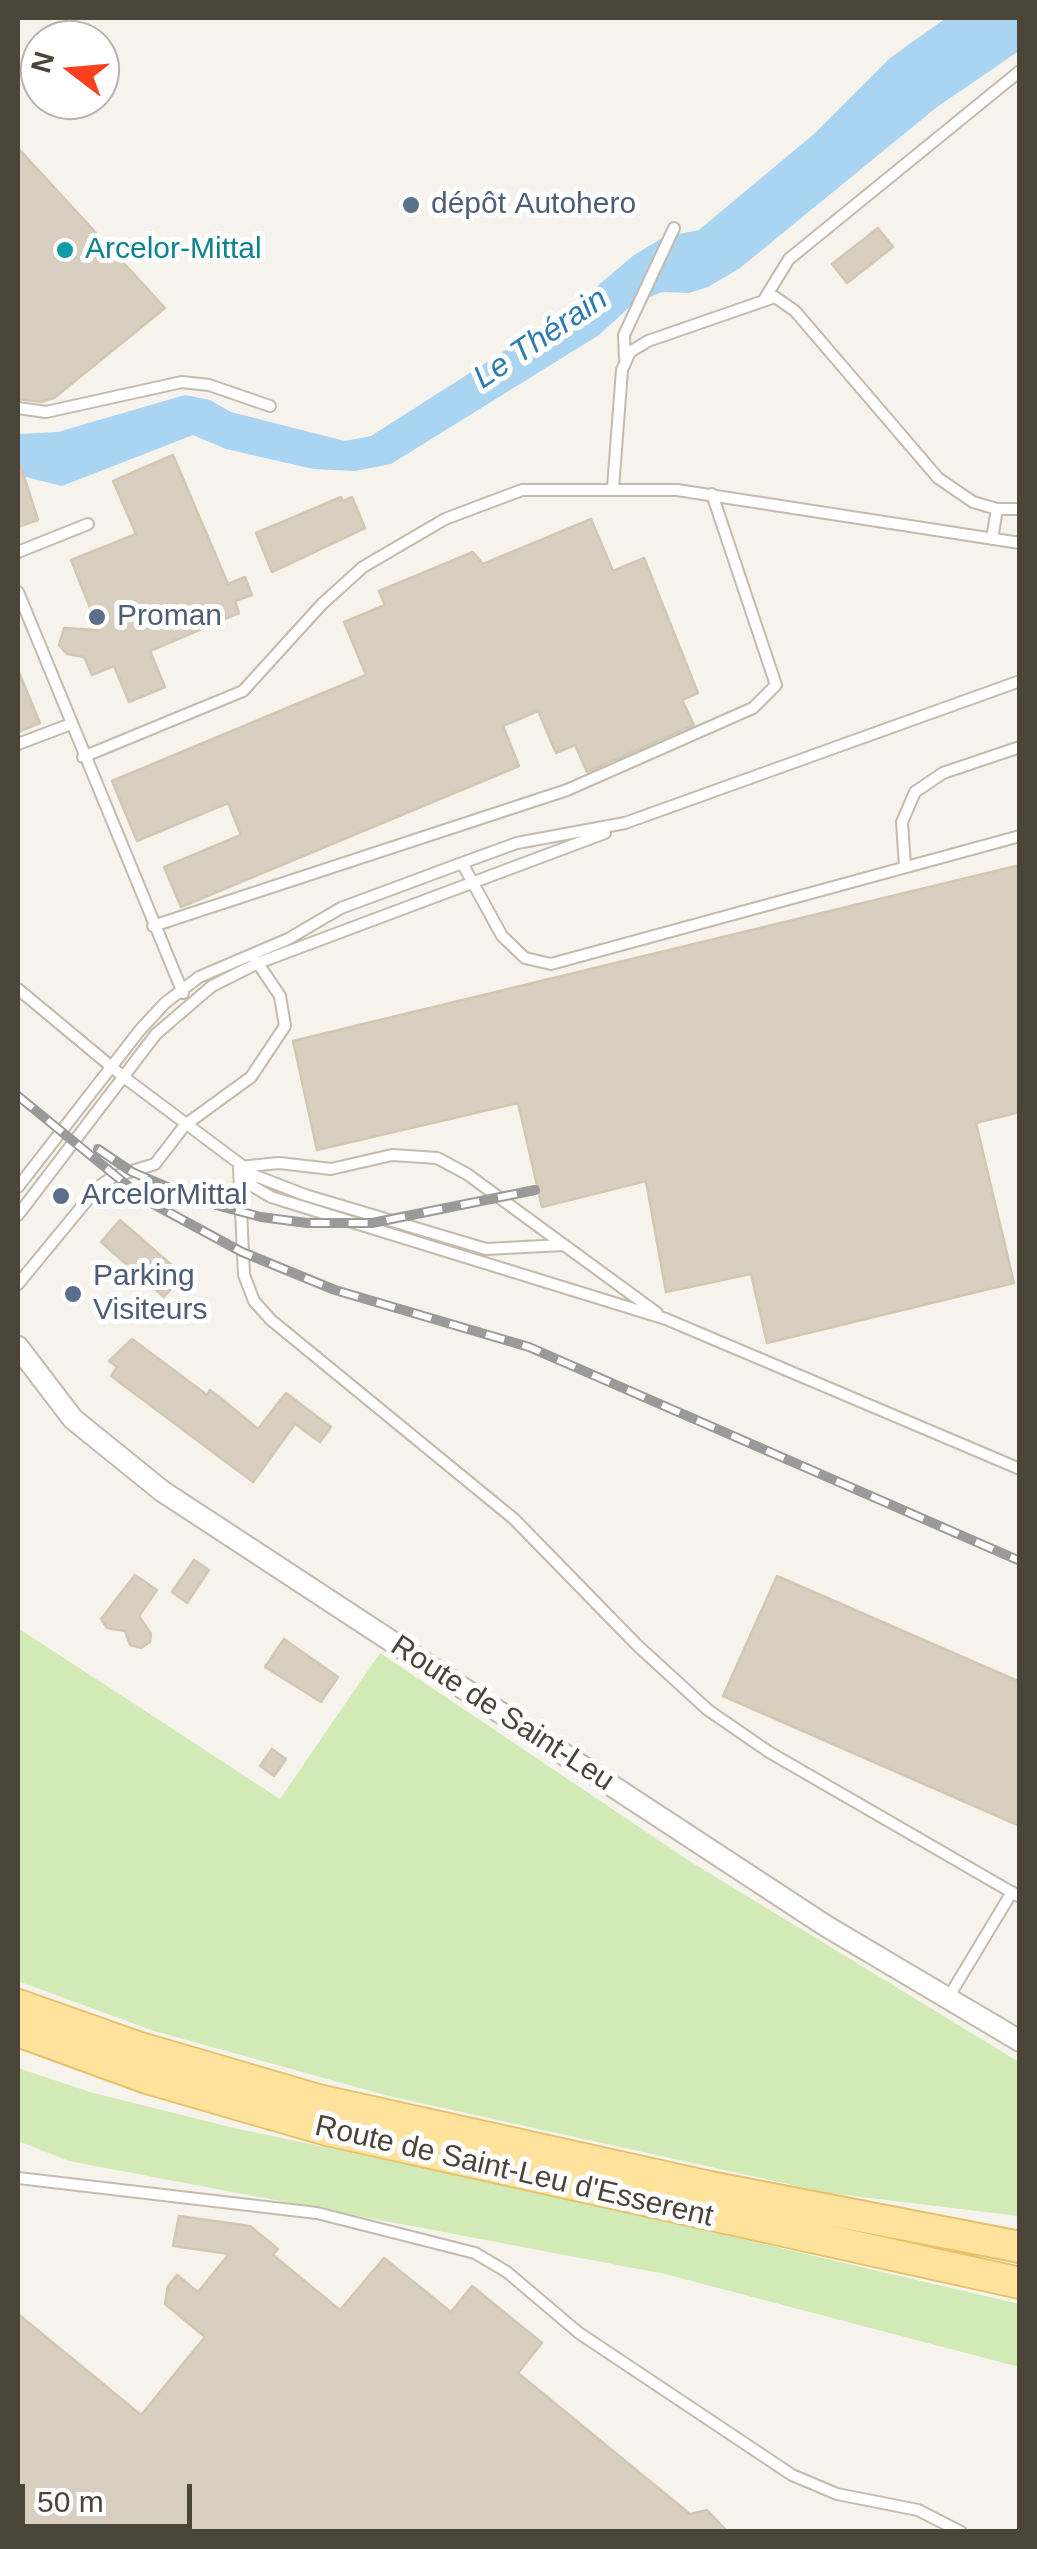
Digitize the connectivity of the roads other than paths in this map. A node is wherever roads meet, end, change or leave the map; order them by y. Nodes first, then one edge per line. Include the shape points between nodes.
1 (1020, 72) edge
2 (674, 228) dead end
3 (765, 298) junction
4 (625, 359) junction
5 (270, 406) dead end
6 (18, 408) edge
7 (613, 488) junction
8 (712, 494) junction
9 (997, 509) junction
10 (1020, 509) edge
11 (88, 524) dead end
12 (992, 539) junction
13 (1020, 544) edge
14 (18, 552) edge
15 (18, 592) edge
16 (1020, 681) edge
17 (71, 724) junction
18 (18, 744) edge
19 (1020, 746) edge
20 (83, 757) junction
21 (625, 823) junction
22 (1020, 836) edge
23 (462, 862) junction
24 (905, 866) junction
25 (473, 884) junction
26 (153, 926) junction
27 (255, 958) junction
28 (18, 989) edge
29 (181, 989) junction
30 (188, 1003) junction
31 (111, 1066) junction
32 (126, 1078) junction
33 (186, 1125) junction
34 (238, 1167) junction
35 (18, 1187) edge
36 (18, 1214) edge
37 (563, 1244) junction
38 (18, 1284) edge
39 (666, 1320) junction
40 (18, 1347) edge
41 (1020, 1468) edge
42 (1016, 1894) edge
43 (948, 1999) junction
44 (18, 2005) edge
45 (18, 2031) edge
46 (1020, 2041) edge
47 (18, 2178) edge
48 (1020, 2247) edge
49 (1020, 2283) edge
50 (961, 2532) edge

1 - 3 lane via 789,259
2 - 4 lane via 624,335
3 - 4 lane via 648,341
3 - 9 lane via 796,311 938,478
4 - 7 lane
5 - 6 lane via 182,382 46,412
7 - 8 lane
7 - 20 lane via 522,490 421,530 348,579 250,686
8 - 12 lane
8 - 26 lane via 776,685 752,708 567,790
9 - 10 lane
9 - 12 lane
11 - 14 lane
12 - 13 lane
15 - 17 lane
16 - 21 lane
17 - 18 lane
17 - 20 lane
19 - 24 lane via 933,778 915,792 902,822
20 - 26 lane
21 - 23 lane via 517,843
21 - 25 lane
22 - 24 lane
23 - 25 lane
23 - 27 lane via 341,908
24 - 25 lane via 551,964 534,962 511,946
25 - 27 lane
26 - 29 lane
27 - 29 lane
27 - 30 lane
27 - 33 lane via 280,996 285,1026 251,1077
28 - 31 lane
29 - 30 lane
29 - 31 lane
30 - 32 lane
31 - 32 lane
31 - 35 lane
32 - 33 lane
32 - 36 lane
33 - 34 lane
33 - 38 lane via 155,1164 98,1187
34 - 37 lane via 305,1195 486,1249
34 - 37 lane via 331,1169 392,1155 437,1158
34 - 39 lane via 254,1187 282,1202
34 - 42 lane via 244,1274 260,1310 506,1512 708,1710
37 - 39 lane
39 - 41 lane
40 - 43 street, Route de Saint-Leu via 73,1419 162,1491
42 - 43 lane
43 - 46 street, Route de Saint-Leu
44 - 48 main road, Route de Saint-Leu d'Esserent via 136,2048 318,2100 726,2191
45 - 49 main road, Route de Saint-Leu d'Esserent via 147,2078 328,2130
47 - 50 lane via 317,2213 475,2253 579,2333 792,2475 838,2494 918,2510

